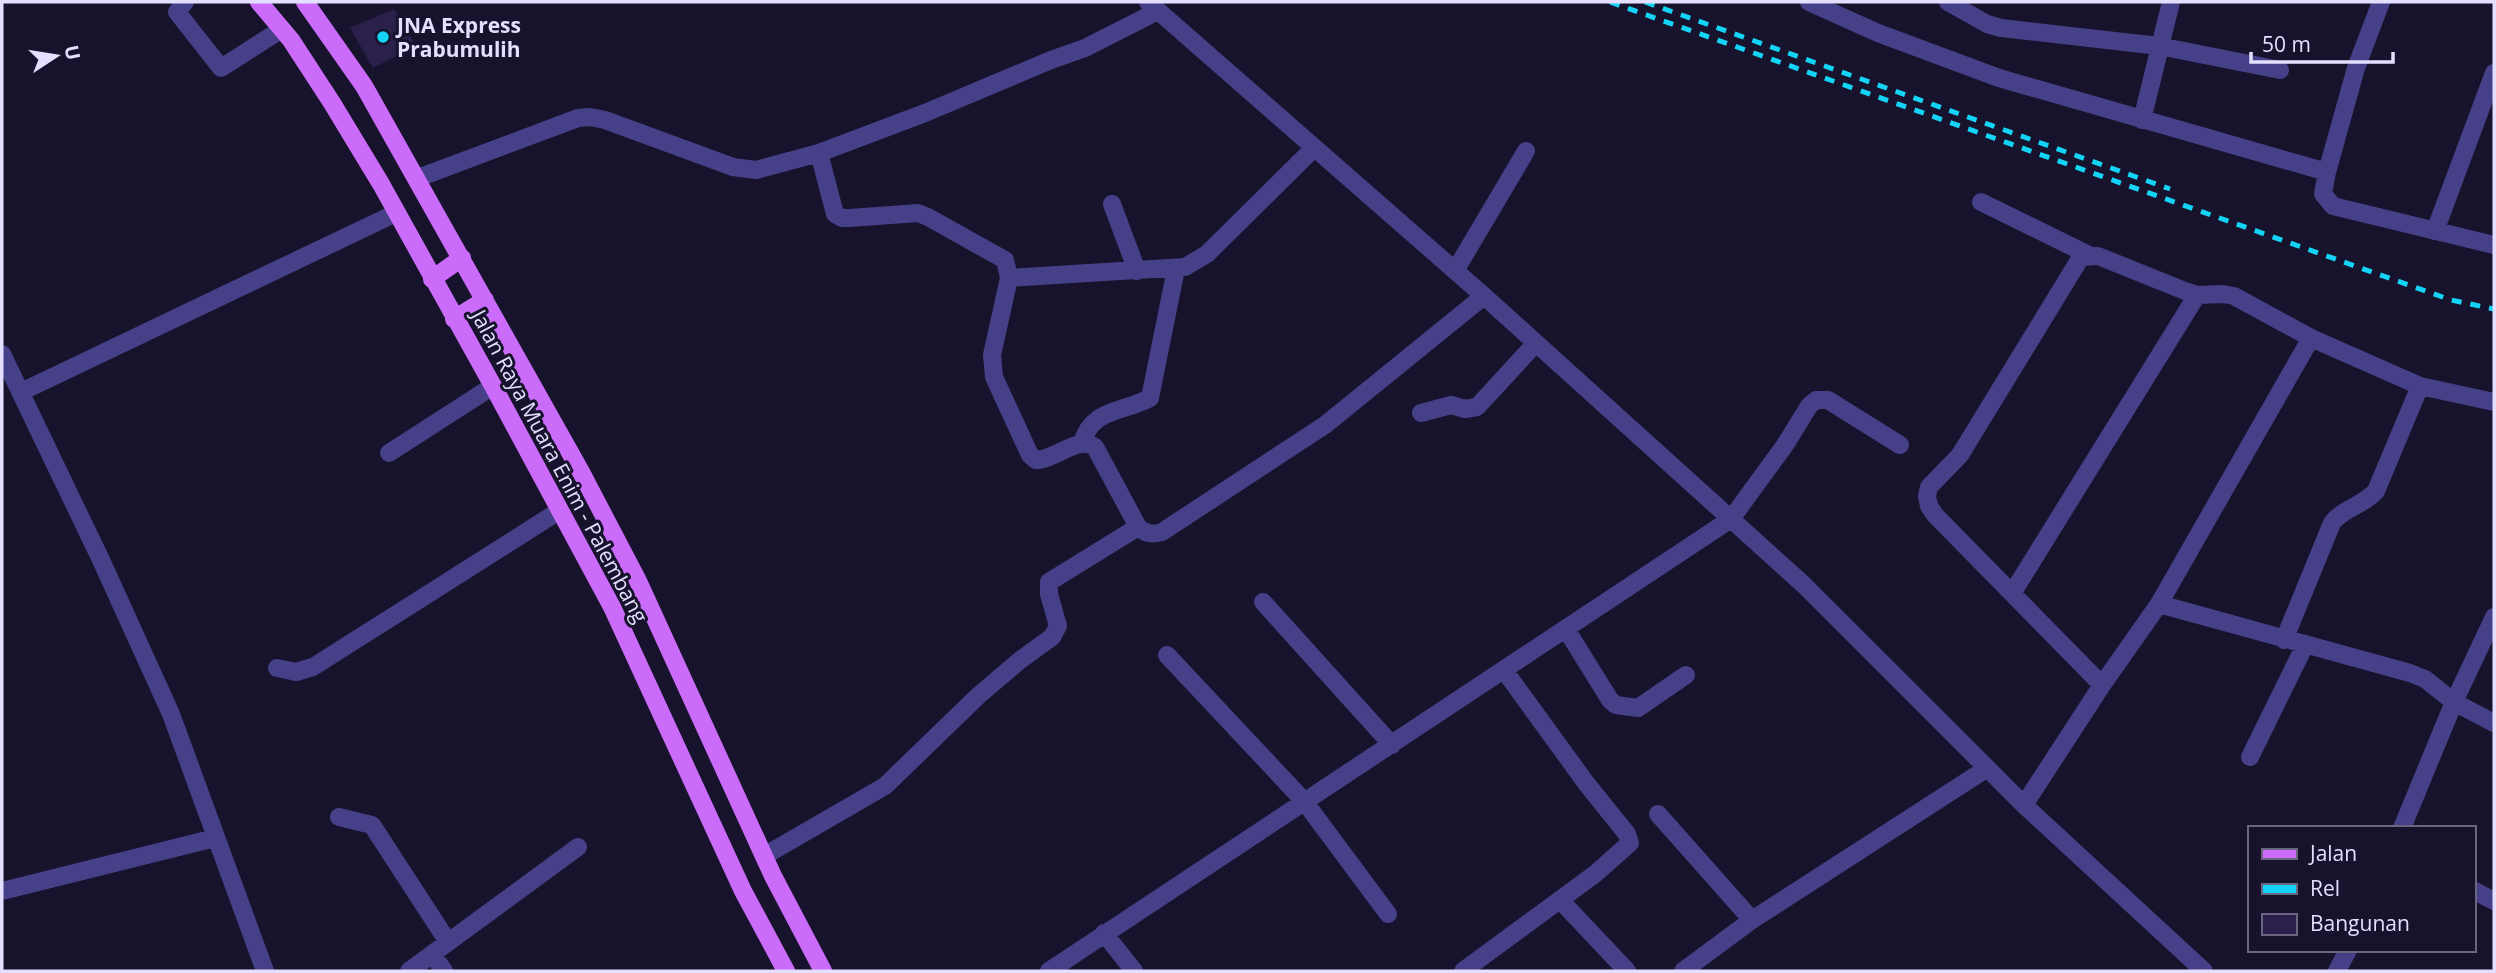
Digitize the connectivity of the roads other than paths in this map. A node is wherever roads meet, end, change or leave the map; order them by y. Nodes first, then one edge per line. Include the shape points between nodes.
1 (185, 2) edge
2 (260, 2) edge
3 (305, 2) edge
4 (1809, 2) edge
5 (1948, 2) edge
6 (2171, 2) edge
7 (2381, 2) edge
8 (1153, 6) edge
9 (282, 29) junction
10 (2159, 46) junction
11 (2280, 70) dead end
12 (2494, 73) edge
13 (2142, 120) junction
14 (1313, 149) junction
15 (1526, 151) dead end
16 (819, 153) junction
17 (2327, 172) junction
18 (418, 178) junction
19 (1981, 202) dead end
20 (1112, 204) dead end
21 (396, 213) junction
22 (2435, 230) junction
23 (2494, 245) edge
24 (2089, 255) junction
25 (462, 258) junction
26 (1176, 269) junction
27 (1137, 271) junction
28 (1455, 271) junction
29 (1010, 278) junction
30 (432, 279) junction
31 (2197, 295) junction
32 (1484, 296) junction
33 (485, 300) junction
34 (454, 319) junction
35 (2311, 338) junction
36 (1536, 344) junction
37 (2, 354) edge
38 (492, 386) junction
39 (2420, 386) junction
40 (20, 392) junction
41 (2494, 402) edge
42 (1422, 413) dead end
43 (1082, 443) junction
44 (1900, 445) dead end
45 (389, 453) dead end
46 (559, 511) junction
47 (1731, 519) junction
48 (1138, 527) junction
49 (2013, 592) junction
50 (1264, 603) dead end
51 (2159, 604) junction
52 (2494, 617) edge
53 (1566, 628) junction
54 (2284, 640) junction
55 (2305, 645) junction
56 (1167, 655) dead end
57 (277, 668) dead end
58 (1504, 670) junction
59 (1686, 675) dead end
60 (2102, 685) junction
61 (2455, 702) junction
62 (2494, 723) edge
63 (1392, 745) junction
64 (2250, 757) dead end
65 (1986, 769) junction
66 (1304, 801) junction
67 (2024, 806) junction
68 (1658, 814) dead end
69 (339, 817) dead end
70 (2403, 826) edge
71 (215, 838) junction
72 (578, 846) dead end
73 (764, 856) junction
74 (2, 891) edge
75 (2475, 891) edge
76 (1560, 901) junction
77 (2494, 901) edge
78 (1388, 914) dead end
79 (1752, 920) junction
80 (1104, 933) junction
81 (449, 942) junction
82 (2347, 952) edge
83 (432, 954) junction
84 (1696, 968) edge
85 (265, 971) edge
86 (409, 971) edge
87 (444, 971) edge
88 (786, 971) edge
89 (823, 971) edge
90 (1049, 971) edge
91 (1134, 971) edge
92 (1463, 971) edge
93 (1627, 971) edge
94 (2204, 971) edge
95 (2337, 971) edge

1 - 9 street via 177,12 221,68
2 - 9 main road, Jalan Raya Muara Enim - Palembang
3 - 18 main road, Jalan Raya Muara Enim - Palembang via 364,86
4 - 13 street via 1999,78
5 - 10 street via 2001,28
6 - 10 street
7 - 17 street via 2356,68
8 - 14 street
8 - 16 street via 1085,48
9 - 21 main road, Jalan Raya Muara Enim - Palembang via 332,103
10 - 11 street
10 - 13 street
12 - 22 street
13 - 17 street
14 - 26 street via 1207,254
14 - 28 street
15 - 28 street
16 - 18 street via 744,170 590,117
16 - 29 street via 835,214 842,218 907,213 928,217 1004,260
17 - 22 street via 2323,194 2333,206
18 - 25 main road, Jalan Raya Muara Enim - Palembang
19 - 24 street
20 - 27 street
21 - 30 main road, Jalan Raya Muara Enim - Palembang
21 - 40 street
22 - 23 street
24 - 31 street
24 - 49 street via 2076,262 1960,455 1929,487 1929,506 1935,515
25 - 30 main road
25 - 33 main road, Jalan Raya Muara Enim - Palembang
26 - 27 street
26 - 43 street via 1150,398 1097,417 1086,429
27 - 29 street
28 - 32 street
29 - 43 street via 992,355 994,377 1036,460
30 - 34 main road, Jalan Raya Muara Enim - Palembang
31 - 35 street via 2234,296
31 - 49 street
32 - 36 street
32 - 48 street via 1325,425 1163,532 1153,535
33 - 34 main road
33 - 73 main road, Jalan Raya Muara Enim - Palembang via 638,581
34 - 38 main road, Jalan Raya Muara Enim - Palembang
35 - 39 street
35 - 51 street
36 - 42 street via 1477,407 1451,405
36 - 47 street
37 - 40 street
38 - 45 street
38 - 46 main road, Jalan Raya Muara Enim - Palembang
39 - 41 street
39 - 54 street via 2376,491 2332,523
40 - 71 street via 171,714
43 - 48 street via 1096,447
44 - 47 street via 1828,400 1816,400
46 - 57 street via 313,667 296,672
46 - 88 main road, Jalan Raya Muara Enim - Palembang via 612,607 743,891
47 - 53 street
47 - 65 street via 1804,585
48 - 73 street via 1049,582 1058,626 1052,637 978,696 884,786
49 - 60 street
50 - 63 street
51 - 54 street
51 - 60 street
52 - 61 street
53 - 58 street
53 - 59 street via 1616,705 1637,708
54 - 55 street
55 - 61 street via 2410,673
55 - 64 street
56 - 66 street
58 - 63 street
58 - 76 street via 1630,839 1628,846
60 - 67 street
61 - 62 street
61 - 70 street
63 - 66 street
65 - 67 street
65 - 79 street
66 - 78 street
66 - 80 street
67 - 94 street
68 - 79 street
69 - 81 street via 372,825
71 - 74 street
71 - 85 street
72 - 81 street
73 - 89 main road, Jalan Raya Muara Enim - Palembang
75 - 77 street
76 - 92 street
76 - 93 street
79 - 84 street
80 - 90 street
80 - 91 street
81 - 83 street
82 - 95 street
83 - 86 street
83 - 87 street

